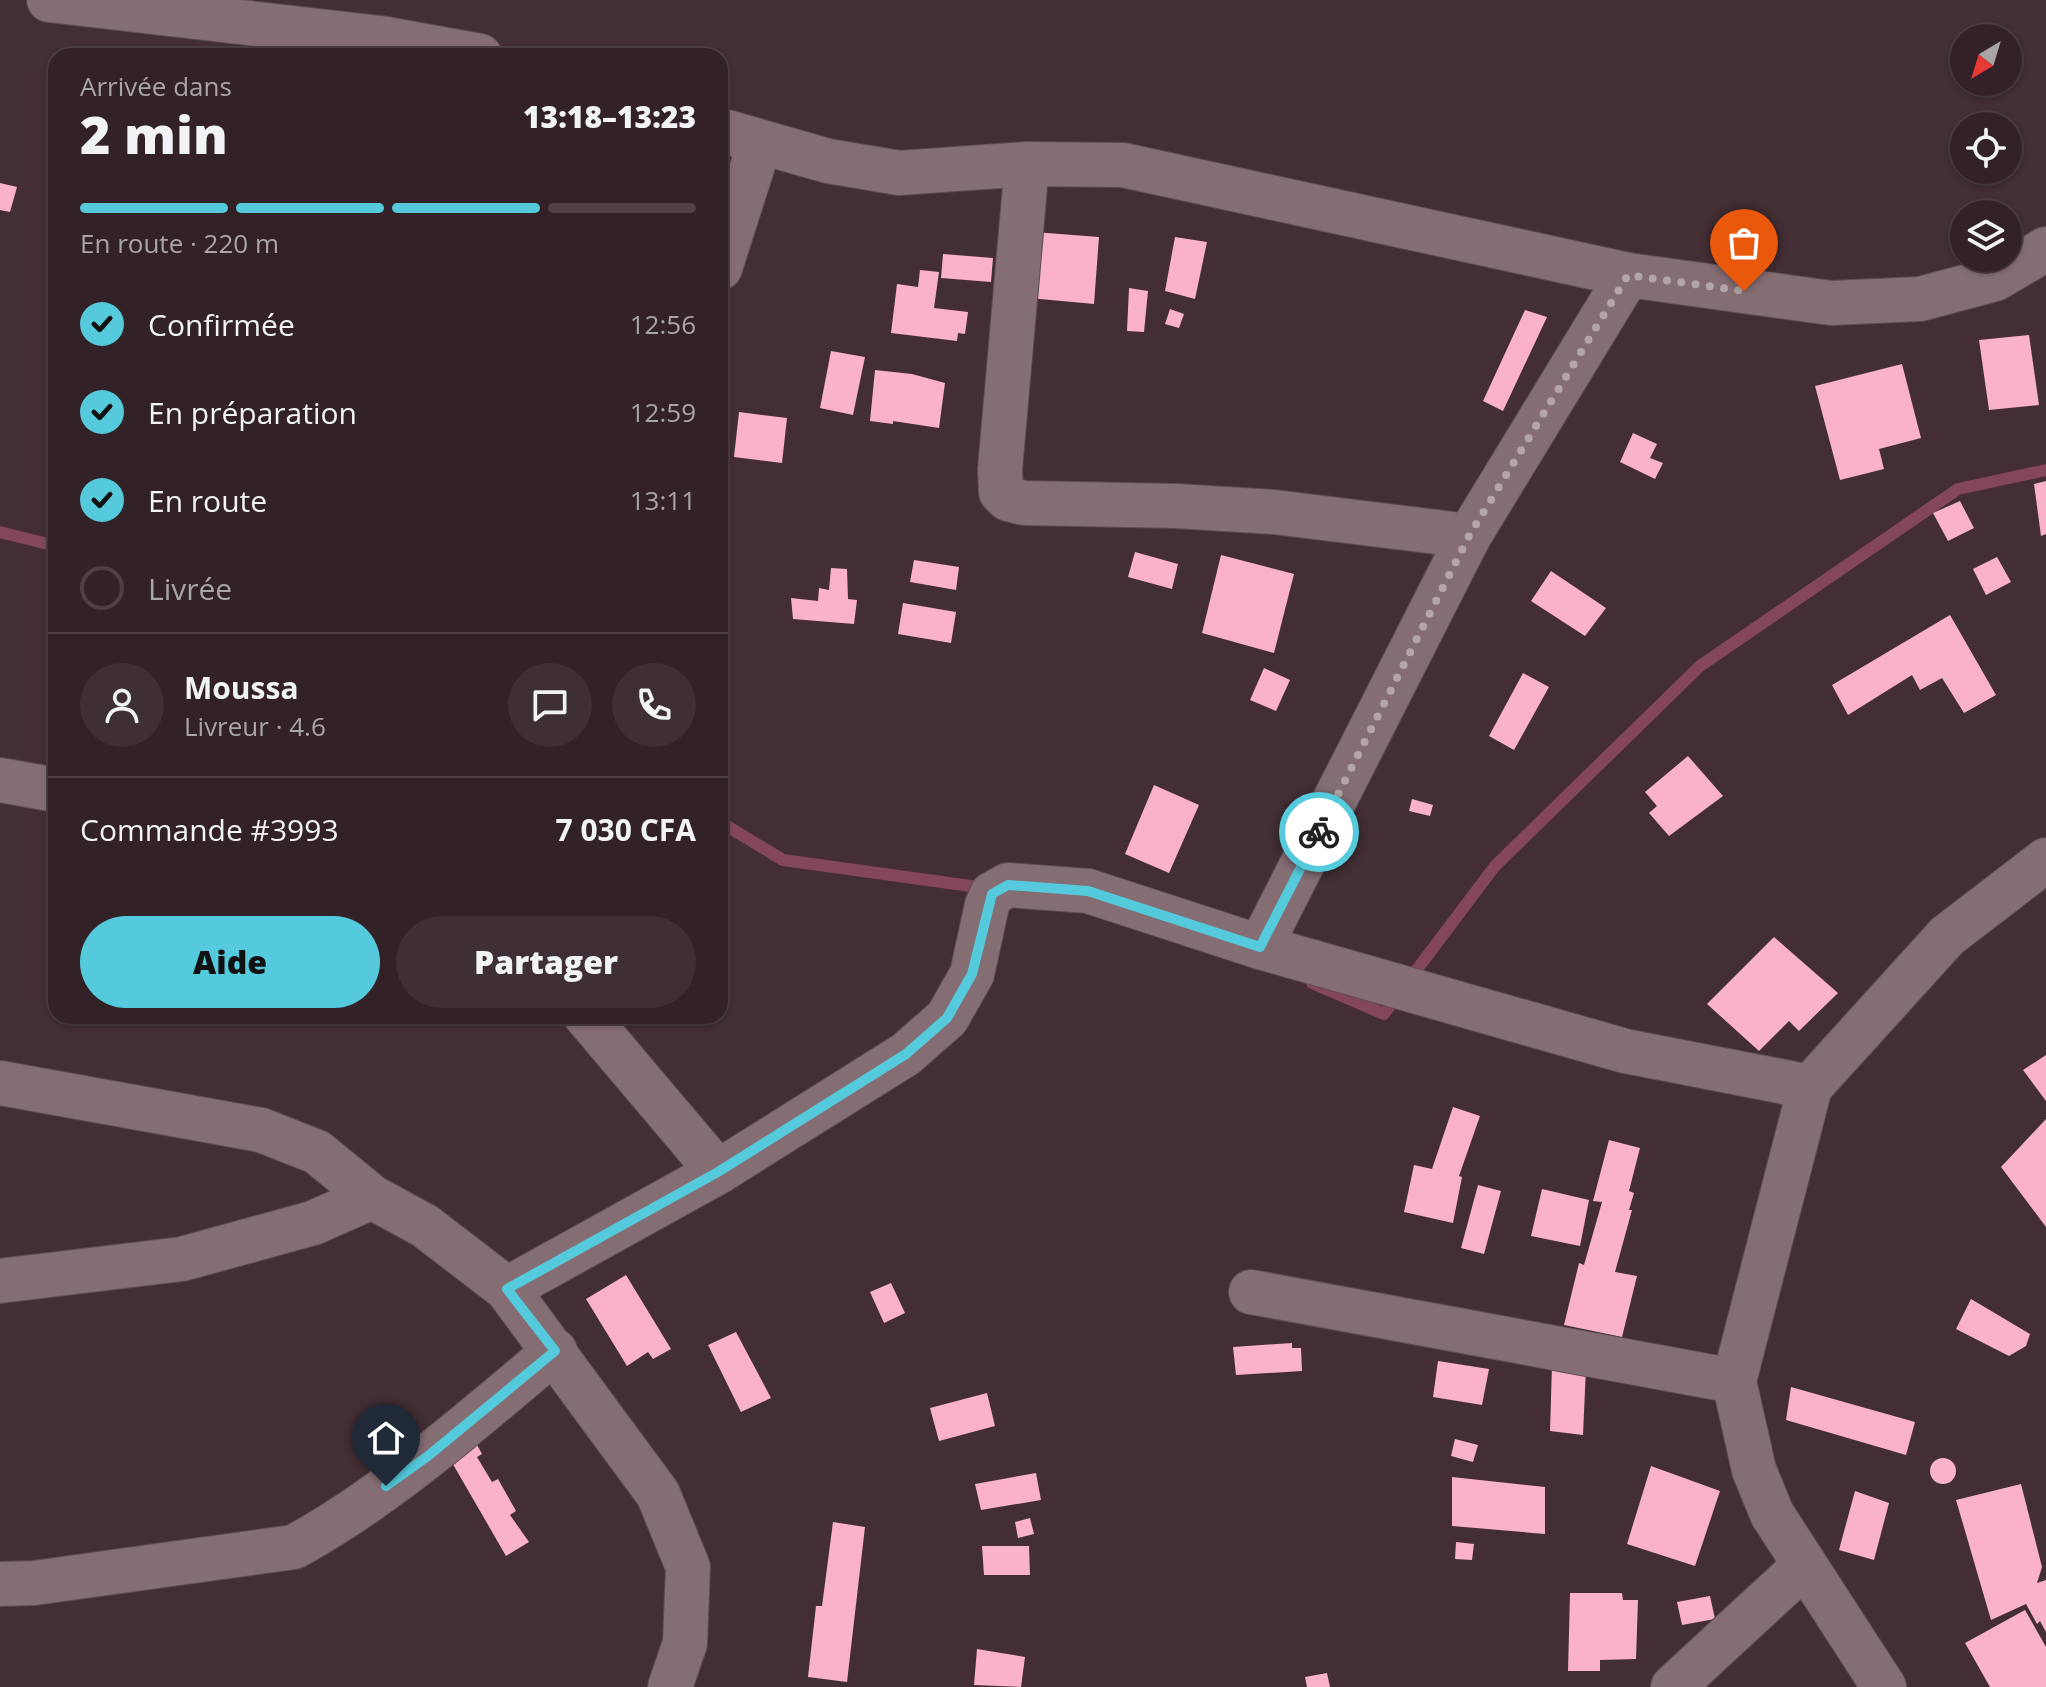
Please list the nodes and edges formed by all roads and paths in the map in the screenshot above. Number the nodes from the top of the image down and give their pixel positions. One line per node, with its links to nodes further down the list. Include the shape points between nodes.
1 (49, 0): 2 (street)
2 (436, 48)
3 (740, 137): 4 (street, via 899,173); 5 (street)
4 (1027, 164): 7 (street, via 1123,165); 8 (street, via 1000,469 1001,492 1008,499 1274,512)
5 (728, 216)
6 (2046, 249): 7 (street, via 1995,279 1920,299 1831,303)
7 (1628, 275): 8 (street)
8 (1469, 536): 12 (street)
9 (0, 780): 10 (street)
10 (48, 789)
11 (2046, 860): 15 (street, via 1947,936)
12 (1260, 947): 15 (street, via 1625,1051); 16 (street, via 1088,891 1008,885 992,894 972,974 947,1018 906,1054)
13 (593, 1024): 16 (street)
14 (0, 1083): 17 (street, via 261,1130 317,1152)
15 (1810, 1087): 22 (street)
16 (718, 1172): 19 (street)
17 (372, 1197): 18 (street, via 313,1223 182,1259); 19 (street, via 425,1226)
18 (0, 1281)
19 (507, 1289): 21 (street)
20 (1251, 1292): 22 (street)
21 (555, 1351): 24 (street, via 428,1456 294,1547); 25 (street, via 658,1494 688,1567 685,1643)
22 (1734, 1381): 23 (street, via 1754,1470 1772,1514)
23 (1804, 1566): 26 (street); 27 (street)
24 (0, 1584)
25 (670, 1687)
26 (1673, 1687)
27 (1884, 1687)

